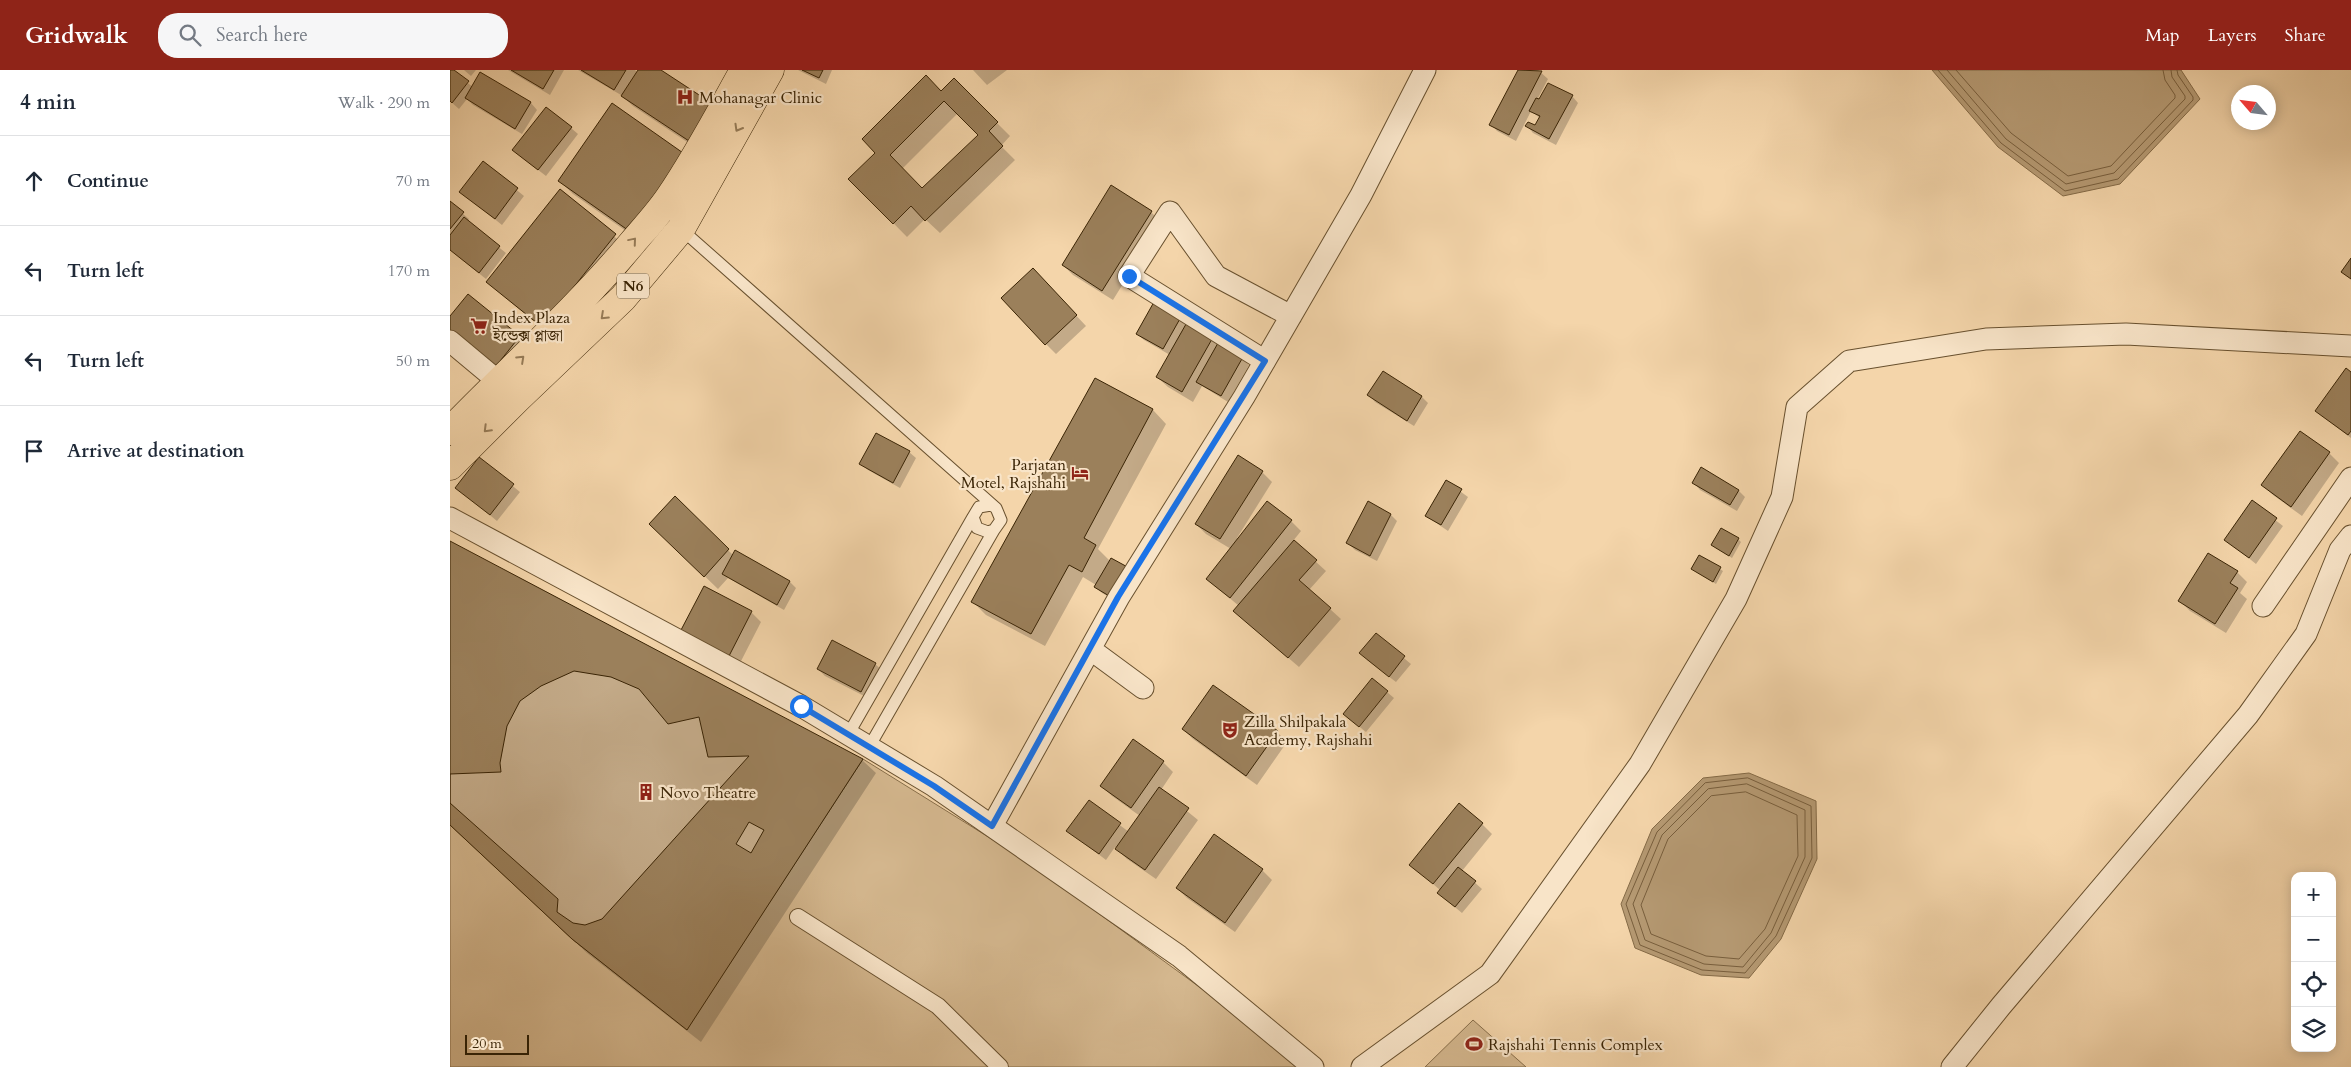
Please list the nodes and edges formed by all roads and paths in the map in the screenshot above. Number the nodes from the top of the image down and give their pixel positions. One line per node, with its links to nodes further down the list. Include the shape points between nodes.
1 (744, 70): 9 (highway, N6, one-way to 1, via 668,199)
2 (770, 70): 4 (highway, N6, one-way to 4)
3 (1425, 70): 5 (street, via 1361,195)
4 (681, 229): 9 (highway, N6, one-way to 9, via 623,298); 13 (lane)
5 (1291, 316): 8 (street); 8 (street, via 1216,276 1170,212 1129,276)
6 (450, 340): 9 (street)
7 (2351, 346): 27 (street, via 2126,334 1986,339 1849,361 1797,407 1782,497 1736,599 1640,764 1490,974)
8 (1265, 361): 19 (street, via 1118,597)
9 (508, 389): 10 (highway, N6); 11 (highway, N6, one-way to 11)
10 (450, 431)
11 (450, 466)
12 (2351, 478): 18 (street)
13 (996, 508): 14 (lane, via 991,505 979,507); 16 (lane, via 1001,520)
14 (973, 517): 16 (lane, via 982,531); 21 (lane)
15 (450, 518): 21 (street)
16 (994, 530): 22 (lane)
17 (2351, 536): 28 (street, via 2340,550 2306,634 2248,715)
18 (2263, 606)
19 (1090, 649): 20 (street); 23 (street)
20 (1143, 688)
21 (849, 733): 22 (street)
22 (869, 747): 23 (street)
23 (992, 826): 26 (street, via 1179,956)
24 (798, 917): 25 (street, via 938,1006)
25 (1000, 1067)
26 (1313, 1067)
27 (1362, 1067)
28 (1952, 1067)

